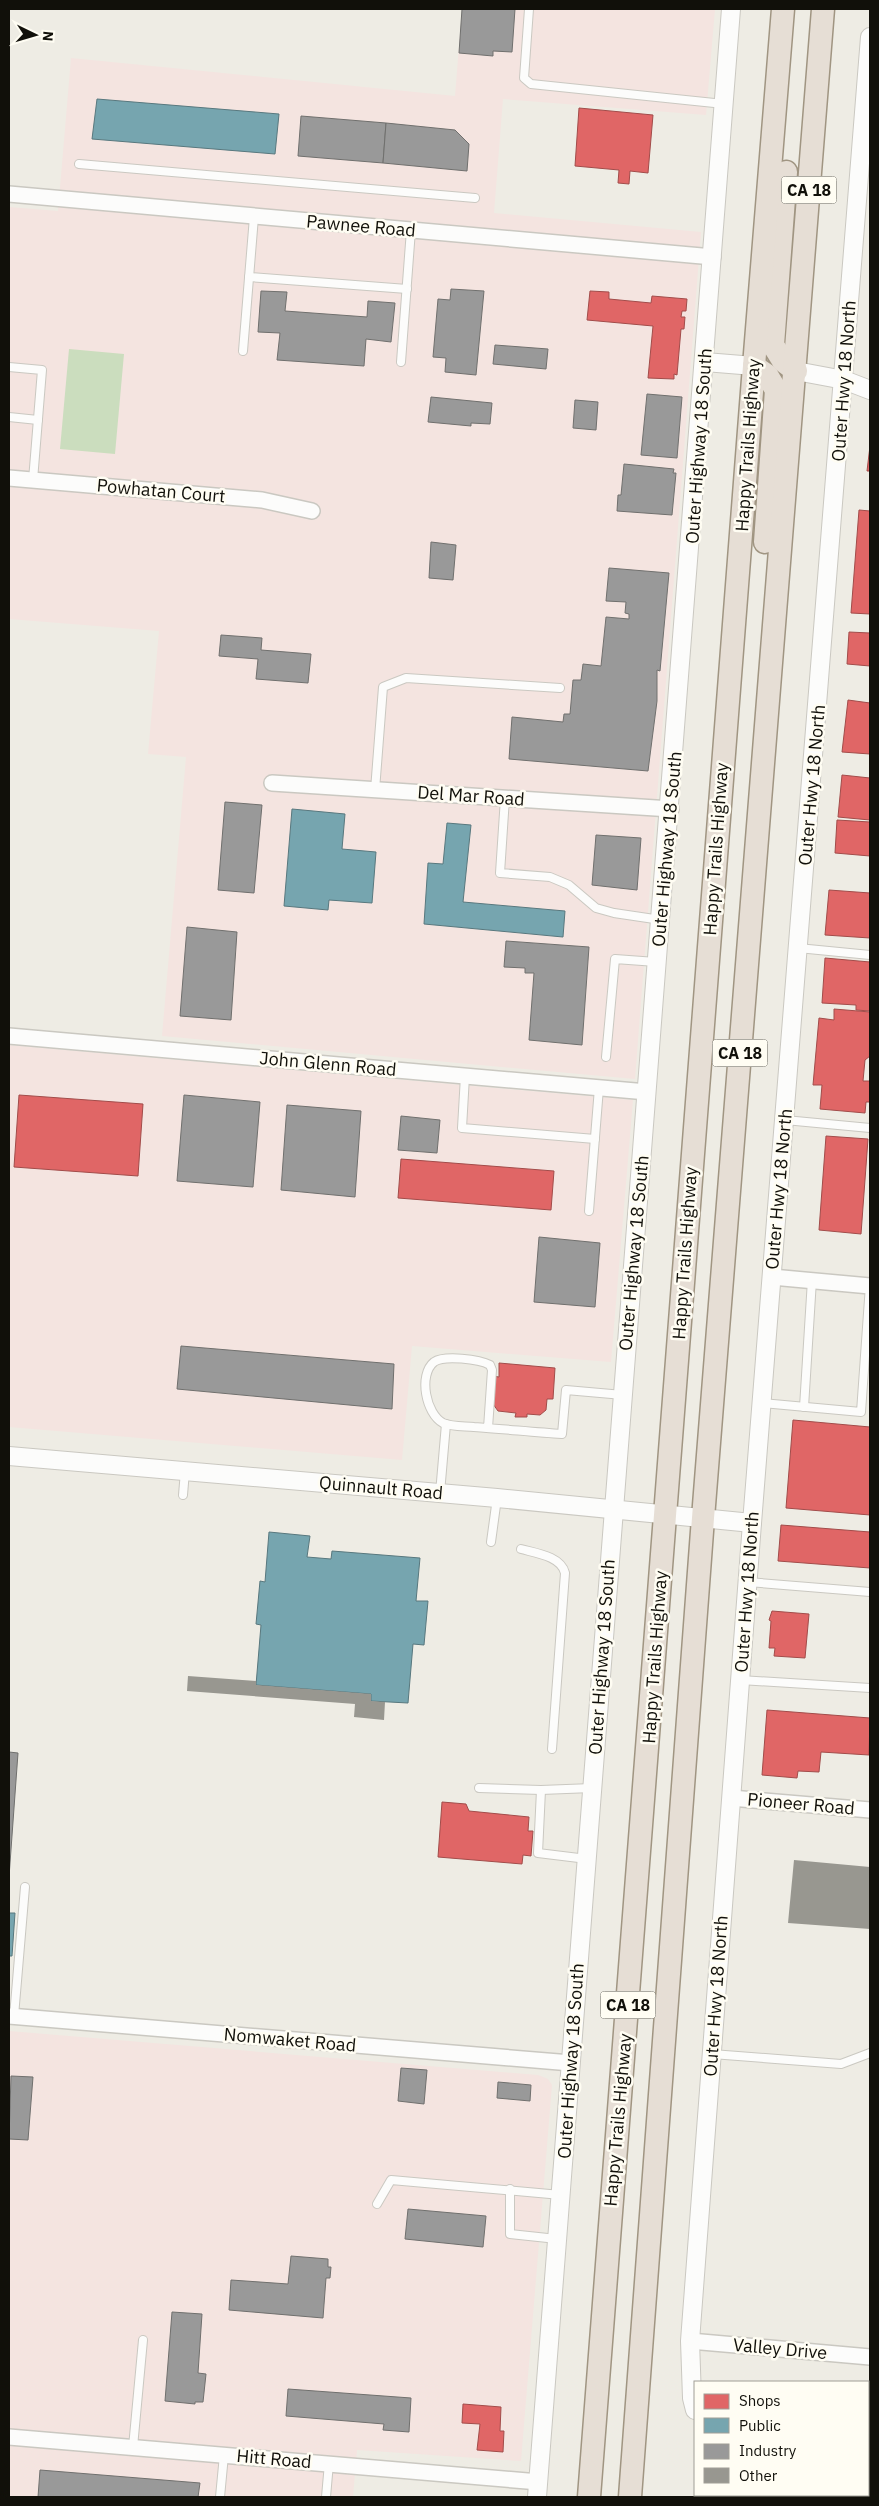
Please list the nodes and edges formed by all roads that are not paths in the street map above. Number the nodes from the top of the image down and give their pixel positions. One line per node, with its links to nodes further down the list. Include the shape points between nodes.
1 (529, 9): 6 (lane, via 524,78 531,84)
2 (732, 9): 6 (street, Outer Highway 18 South)
3 (784, 9): 7 (main road, Happy Trails Highway / CA 18)
4 (823, 9): 21 (main road, CA 18)
5 (870, 36): 22 (street, Outer Hwy 18 North)
6 (724, 104): 13 (street, Outer Highway 18 South)
7 (774, 128): 19 (main road, Happy Trails Highway / CA 18); 21 (main road, via 786,172 774,346 783,361)
8 (79, 164): 10 (lane)
9 (9, 194): 11 (street, Pawnee Road)
10 (475, 198)
11 (254, 217): 12 (street, Pawnee Road); 14 (lane)
12 (411, 230): 13 (street, Pawnee Road); 15 (lane)
13 (712, 257): 18 (street, Outer Highway 18 South)
14 (249, 277): 15 (lane); 16 (lane)
15 (407, 289): 17 (lane)
16 (243, 350)
17 (401, 362)
18 (706, 362): 19 (street); 34 (street, Outer Highway 18 South)
19 (754, 366): 29 (main road, via 766,375 776,390 764,557); 62 (main road, Happy Trails Highway / CA 18)
20 (9, 367): 25 (lane, via 42,370)
21 (796, 371): 22 (street); 29 (main road, CA 18)
22 (844, 380): 23 (street); 36 (street, Outer Hwy 18 North)
23 (870, 390)
24 (9, 417): 25 (lane)
25 (38, 420): 27 (lane)
26 (9, 478): 27 (street, Powhatan Court)
27 (33, 480): 28 (street, Powhatan Court, via 262,500)
28 (312, 512)
29 (776, 588): 63 (main road, CA 18)
30 (560, 688): 32 (lane, via 406,678 383,687)
31 (272, 783): 32 (street, Del Mar Road)
32 (374, 790): 33 (street, Del Mar Road)
33 (505, 798): 34 (street, Del Mar Road); 35 (lane, via 500,873 550,876 569,884 596,908)
34 (671, 809): 35 (street, Outer Highway 18 South)
35 (661, 920): 38 (street, Outer Highway 18 South)
36 (798, 948): 37 (lane); 44 (street, Outer Hwy 18 North)
37 (870, 955)
38 (658, 962): 40 (lane, via 615,959); 43 (street, Outer Highway 18 South)
39 (9, 1036): 41 (street, John Glenn Road)
40 (606, 1057)
41 (466, 1076): 42 (street, John Glenn Road); 46 (lane, via 462,1128)
42 (599, 1088): 43 (street, John Glenn Road); 46 (lane)
43 (647, 1092): 51 (street, Outer Highway 18 South)
44 (784, 1120): 45 (lane); 48 (street, Outer Hwy 18 North)
45 (870, 1128)
46 (595, 1138): 47 (lane)
47 (590, 1211)
48 (772, 1277): 49 (street); 52 (street, Outer Hwy 18 North)
49 (812, 1280): 50 (street); 53 (lane)
50 (870, 1286): 53 (lane, via 861,1412)
51 (623, 1395): 55 (lane, via 566,1390 562,1434); 61 (street, Outer Highway 18 South)
52 (762, 1403): 53 (lane); 64 (street, Outer Hwy 18 North)
53 (804, 1407)
54 (446, 1424): 55 (lane); 55 (lane, via 434,1416 426,1395 429,1368 435,1361 452,1358 484,1361 492,1370); 58 (lane)
55 (488, 1428)
56 (9, 1456): 57 (street, Quinnault Road)
57 (185, 1471): 58 (street, Quinnault Road); 59 (lane)
58 (440, 1493): 60 (street, Quinnault Road)
59 (183, 1495)
60 (497, 1498): 61 (street, Quinnault Road); 65 (lane)
61 (614, 1509): 62 (street, Quinnault Road); 73 (street, Outer Highway 18 South)
62 (666, 1513): 63 (street, Quinnault Road); 98 (main road, Happy Trails Highway / CA 18)
63 (703, 1518): 64 (street, Quinnault Road); 99 (main road, CA 18)
64 (752, 1523): 67 (street, Outer Hwy 18 North)
65 (491, 1542)
66 (521, 1549): 71 (lane, via 557,1561 565,1573)
67 (748, 1582): 68 (lane); 69 (street, Outer Hwy 18 North)
68 (870, 1592)
69 (740, 1680): 70 (lane); 75 (street, Outer Hwy 18 North)
70 (870, 1688)
71 (552, 1748)
72 (479, 1788): 74 (lane)
73 (592, 1788): 74 (lane); 77 (street, Outer Highway 18 South)
74 (541, 1790): 77 (lane, via 538,1853)
75 (731, 1798): 76 (street, Pioneer Road); 81 (street, Outer Hwy 18 North)
76 (870, 1810)
77 (587, 1859): 82 (street, Outer Highway 18 South)
78 (25, 1887): 79 (lane)
79 (11, 2016): 82 (street, Nomwaket Road)
80 (870, 2053): 81 (lane, via 842,2064)
81 (712, 2054): 88 (street, Outer Hwy 18 North)
82 (571, 2063): 84 (street, Outer Highway 18 South)
83 (510, 2189): 84 (lane); 85 (lane, via 392,2180); 86 (lane, via 510,2234)
84 (561, 2195): 86 (street, Outer Highway 18 South)
85 (377, 2204)
86 (557, 2239): 95 (street, Outer Highway 18 South)
87 (143, 2340): 92 (lane)
88 (690, 2341): 89 (street, Valley Drive); 90 (street, Outer Hwy 18 North)
89 (870, 2357)
90 (694, 2406)
91 (9, 2437): 92 (street, Hitt Road)
92 (133, 2447): 93 (street, Hitt Road)
93 (224, 2455): 94 (street, Hitt Road); 96 (lane)
94 (329, 2464): 95 (street, Hitt Road); 97 (lane)
95 (538, 2490)
96 (220, 2497)
97 (326, 2497)
98 (589, 2497)
99 (630, 2497)

